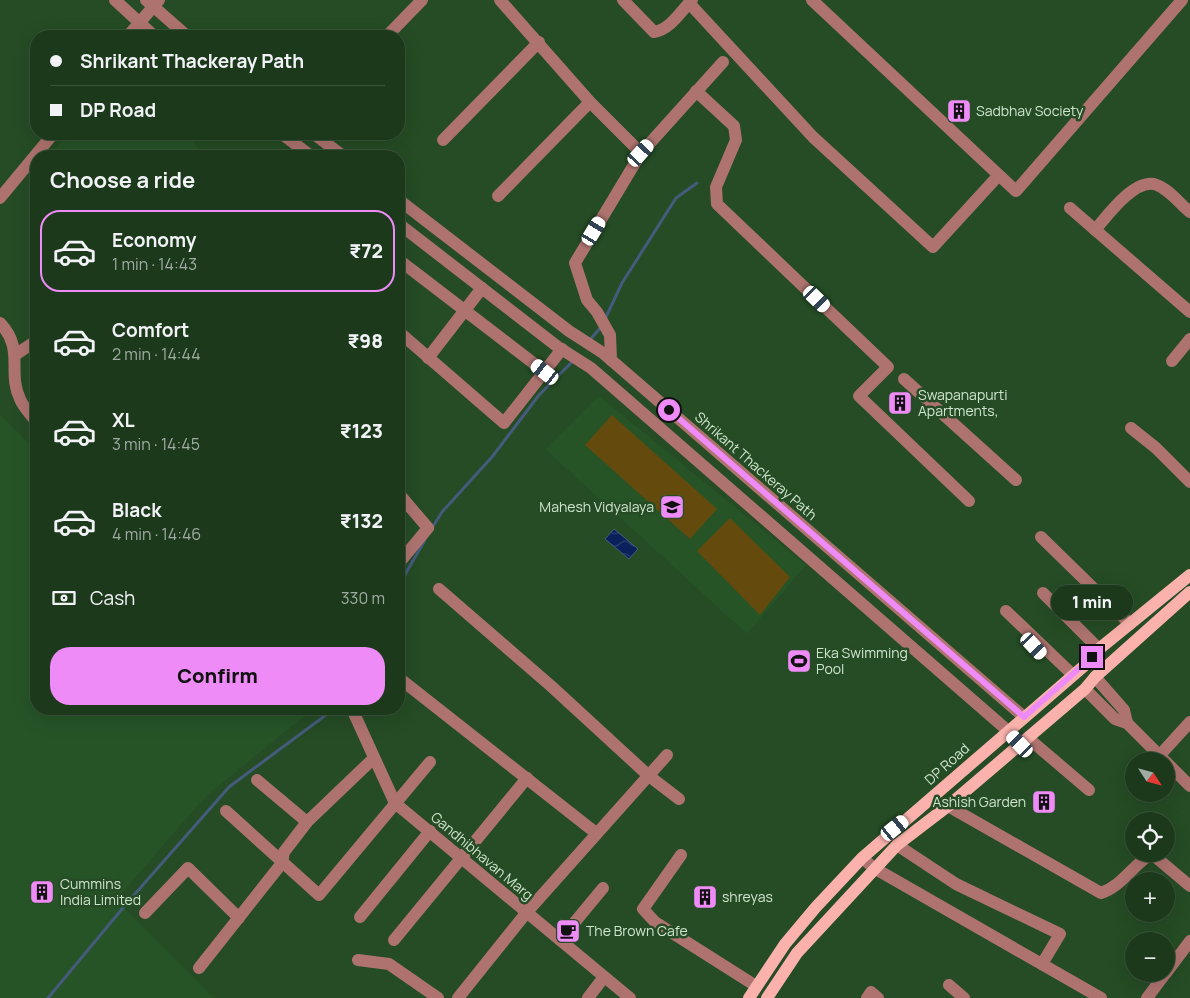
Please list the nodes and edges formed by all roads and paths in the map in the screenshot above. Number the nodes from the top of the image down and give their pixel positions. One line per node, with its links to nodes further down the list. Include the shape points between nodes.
1 (115, 0): 9 (street)
2 (422, 0): 13 (street)
3 (500, 0): 14 (street)
4 (623, 0): 8 (street, via 654,32 661,31)
5 (812, 0): 27 (street)
6 (1182, 0): 27 (street, via 1016,191)
7 (152, 2): 9 (street); 12 (street)
8 (690, 2): 27 (street, via 813,137 933,247)
9 (138, 23): 10 (street); 11 (street)
10 (133, 30)
11 (147, 30)
12 (181, 30)
13 (393, 30)
14 (539, 42): 17 (street); 21 (street)
15 (723, 62): 16 (street)
16 (696, 91): 25 (street); 55 (street, via 734,126 736,140 716,187 717,204 888,367 859,396)
17 (590, 102): 25 (street); 28 (street)
18 (48, 140): 22 (street)
19 (290, 140): 23 (street)
20 (322, 140): 24 (street)
21 (442, 140)
22 (40, 150)
23 (303, 150)
24 (335, 150)
25 (641, 153): 45 (street, via 575,263 587,300 598,312 610,335)
26 (30, 162): 29 (street)
27 (998, 176)
28 (498, 196)
29 (0, 198)
30 (405, 205): 45 (street, Shrikant Thackeray Path)
31 (1070, 208): 34 (street)
32 (1190, 212): 34 (street, via 1165,190 1154,184 1141,184 1122,199)
33 (405, 229): 36 (street)
34 (1095, 230): 38 (street)
35 (405, 264): 37 (street)
36 (482, 288): 37 (street); 43 (street)
37 (465, 309): 46 (street); 48 (street)
38 (1190, 312)
39 (0, 322): 44 (street, via 10,333)
40 (405, 337): 46 (street)
41 (1190, 339): 47 (street)
42 (30, 345): 44 (street)
43 (566, 352): 48 (street); 75 (street, via 591,368)
44 (15, 355): 50 (street, via 20,399)
45 (607, 356): 72 (street, Shrikant Thackeray Path)
46 (428, 358): 48 (street, via 504,422)
47 (1172, 361)
48 (545, 372)
49 (904, 379): 52 (street)
50 (30, 413)
51 (1131, 428): 53 (street)
52 (1016, 480)
53 (1190, 482)
54 (405, 501): 57 (street, via 428,528)
55 (969, 501)
56 (1041, 537): 63 (street)
57 (405, 556)
58 (1190, 575): 63 (main road, DP Road)
59 (440, 589): 83 (street)
60 (1190, 592): 67 (main road)
61 (1043, 593): 65 (street)
62 (1006, 611): 68 (street)
63 (1130, 624): 65 (main road, DP Road)
64 (1024, 634): 68 (street)
65 (1099, 649): 66 (main road, DP Road)
66 (1084, 666): 67 (main road); 68 (main road, DP Road)
67 (1095, 677): 70 (main road); 74 (street, via 1124,710)
68 (1070, 678): 70 (main road); 72 (main road, DP Road)
69 (405, 683): 84 (street)
70 (1086, 689): 74 (street, via 1115,719); 76 (main road)
71 (355, 715): 80 (street, Gandhibhavan Marg)
72 (1024, 717): 75 (main road, DP Road); 76 (main road, Shrikant Thackeray Path)
73 (1190, 722): 78 (street)
74 (1127, 723): 77 (street)
75 (1007, 730): 76 (main road); 98 (main road, DP Road)
76 (1029, 737): 87 (street); 90 (main road)
77 (1157, 752)
78 (1163, 752)
79 (667, 755): 83 (street)
80 (374, 758): 89 (street, Gandhibhavan Marg); 92 (street)
81 (430, 762): 89 (street)
82 (1175, 770): 86 (street)
83 (650, 776): 88 (street); 94 (street)
84 (527, 778): 94 (street); 97 (street)
85 (257, 780): 92 (street)
86 (1190, 786)
87 (1089, 790)
88 (679, 799)
89 (395, 803): 93 (street, Gandhibhavan Marg); 101 (street, via 319,895)
90 (948, 806): 95 (main road); 99 (street, via 1101,894 1114,889)
91 (226, 811): 101 (street)
92 (307, 822): 101 (street, via 284,852)
93 (430, 831): 97 (street, Gandhibhavan Marg); 107 (street)
94 (596, 833): 105 (street)
95 (897, 845): 102 (main road); 114 (street, via 956,884 1060,934)
96 (681, 855): 119 (street, via 643,909 655,922)
97 (461, 858): 105 (street, Gandhibhavan Marg); 109 (street)
98 (862, 858): 102 (street); 119 (main road, DP Road, via 790,938)
99 (1138, 862)
100 (1161, 862): 103 (street)
101 (282, 863): 108 (street)
102 (874, 868): 114 (street); 125 (main road, via 797,953)
103 (1190, 886)
104 (603, 888): 110 (street)
105 (527, 912): 110 (street, Gandhibhavan Marg); 121 (street)
106 (145, 913): 108 (street, via 188,868)
107 (360, 917)
108 (239, 918): 115 (street)
109 (394, 940)
110 (560, 940): 116 (street, Gandhibhavan Marg)
111 (1190, 941): 113 (street)
112 (358, 960): 120 (street, via 389,964)
113 (1175, 961)
114 (1042, 964): 129 (street)
115 (200, 968)
116 (604, 977): 122 (street); 123 (street, Gandhibhavan Marg)
117 (1159, 982): 130 (street)
118 (949, 984): 128 (street)
119 (756, 986): 124 (main road, DP Road)
120 (438, 998)
121 (458, 998)
122 (588, 998)
123 (630, 998)
124 (749, 998)
125 (767, 998)
126 (867, 998): 127 (street, via 871,992)
127 (878, 998)
128 (964, 998)
129 (1100, 998)
130 (1147, 998)

